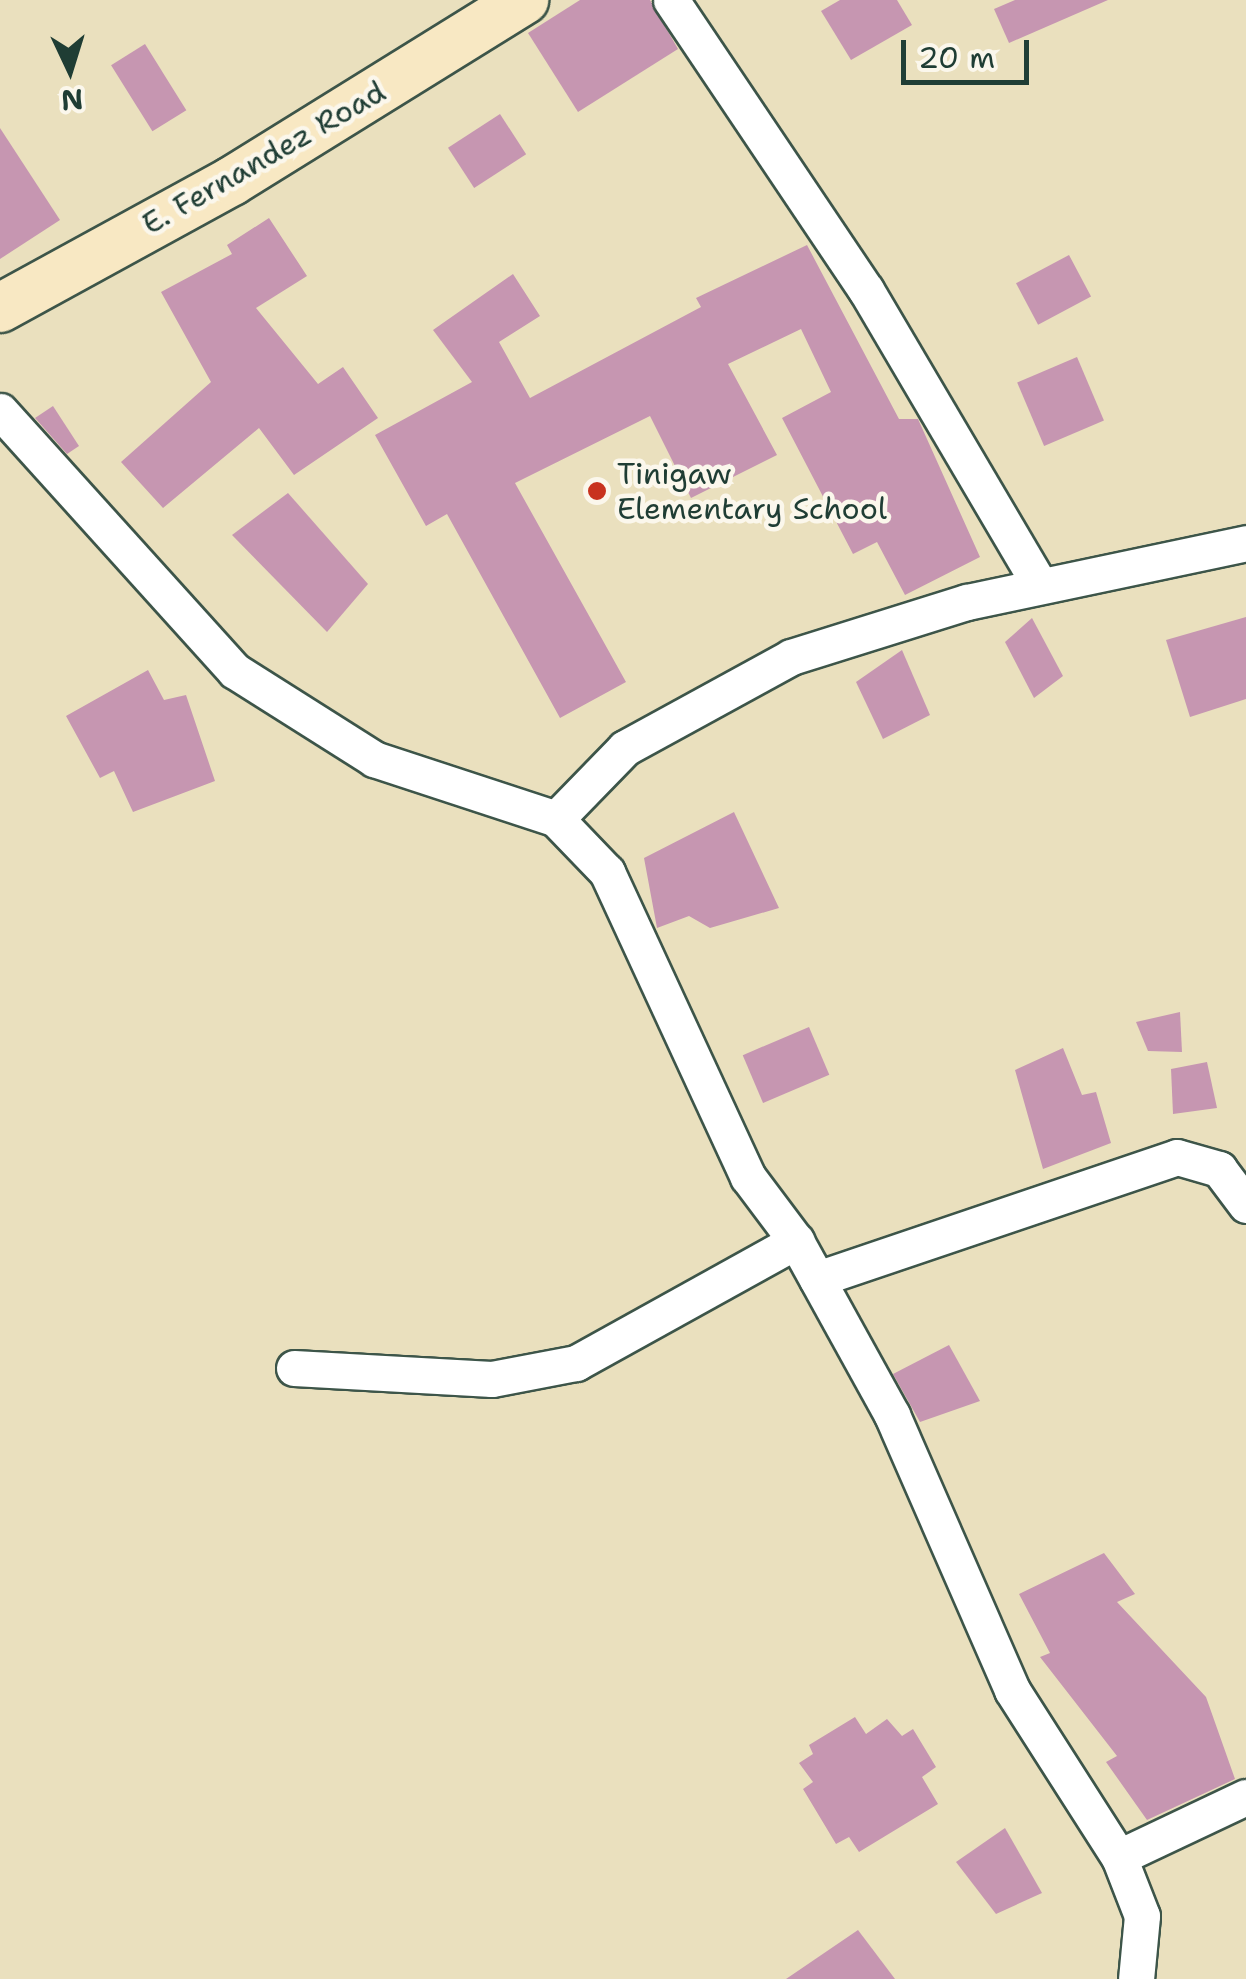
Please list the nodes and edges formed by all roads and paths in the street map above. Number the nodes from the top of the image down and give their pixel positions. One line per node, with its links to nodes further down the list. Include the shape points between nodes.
1 (524, 0): 3 (street, E. Fernandez Road, via 232,181)
2 (671, 0): 6 (street, via 866,290)
3 (0, 308)
4 (0, 411): 7 (street, via 235,671 374,758)
5 (1246, 543): 6 (street)
6 (1040, 585): 7 (street, via 791,656 625,748)
7 (556, 819): 9 (street, via 607,872 748,1177)
8 (1246, 1205): 10 (street, via 1218,1169 1176,1156)
9 (796, 1240): 10 (street); 11 (street, via 576,1363 492,1380)
10 (817, 1279): 13 (street, via 892,1415 1012,1690)
11 (294, 1368)
12 (1246, 1797): 13 (street)
13 (1119, 1857): 14 (street, via 1142,1916)
14 (1136, 1979)

